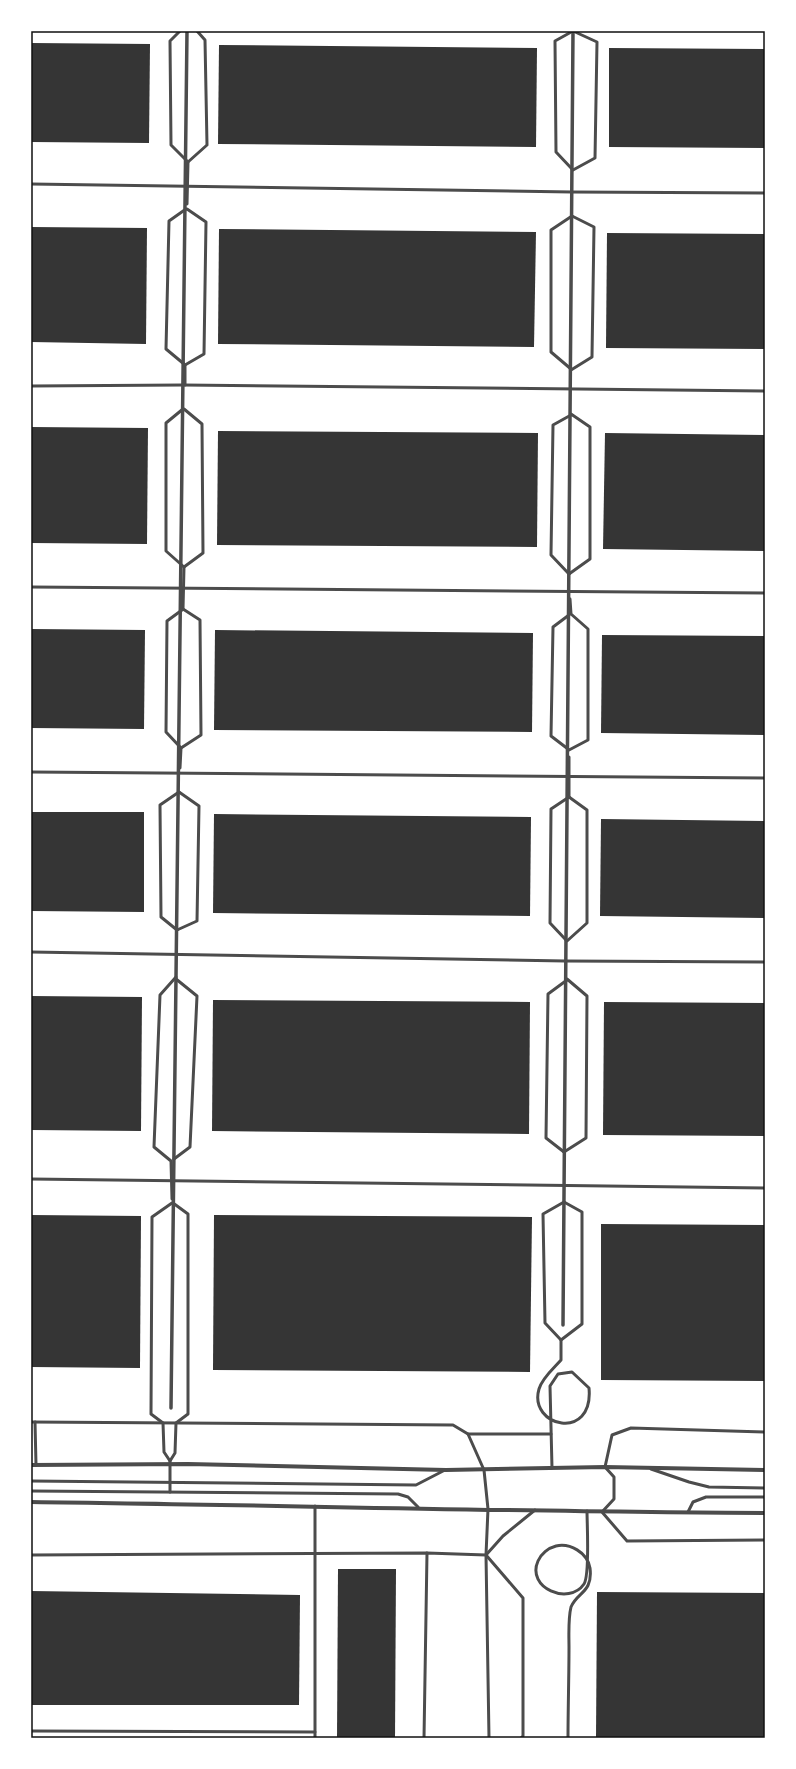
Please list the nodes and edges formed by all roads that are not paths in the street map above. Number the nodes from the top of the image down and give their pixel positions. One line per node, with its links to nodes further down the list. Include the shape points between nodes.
1 (180, 31): 5 (lane, via 170,41 171,145)
2 (186, 31): 8 (street)
3 (197, 31): 5 (lane, via 206,40 207,145)
4 (573, 31): 6 (lane, via 555,41 556,152); 6 (lane, via 597,42 595,158); 9 (street)
5 (188, 162): 11 (lane)
6 (573, 170): 12 (lane)
7 (31, 184): 8 (lane)
8 (185, 186): 9 (lane); 15 (street)
9 (572, 192): 10 (lane); 17 (street)
10 (765, 193)
11 (186, 209): 13 (lane, via 169,221 166,349); 13 (lane, via 206,222 204,354)
12 (572, 216): 14 (lane, via 551,230 552,352); 14 (lane, via 594,227 594,235 592,357)
13 (185, 365): 19 (lane)
14 (572, 370): 20 (lane)
15 (183, 385): 16 (lane); 17 (lane); 24 (street)
16 (31, 386)
17 (570, 389): 18 (lane); 25 (street)
18 (765, 391)
19 (184, 409): 21 (lane, via 166,423 166,551); 21 (lane, via 202,424 203,553)
20 (571, 414): 22 (lane, via 553,425 551,555); 22 (lane, via 590,427 590,559)
21 (184, 567): 27 (lane)
22 (569, 574): 28 (lane)
23 (31, 587): 24 (lane)
24 (180, 587): 25 (lane); 32 (street)
25 (568, 591): 26 (lane); 33 (street)
26 (765, 593)
27 (183, 609): 29 (lane, via 167,621 166,732); 29 (lane, via 200,620 200,735)
28 (571, 614): 30 (lane, via 553,627 551,736); 30 (lane, via 588,629 588,740)
29 (181, 748): 35 (lane)
30 (569, 750): 36 (lane)
31 (31, 772): 32 (lane)
32 (178, 772): 33 (lane); 40 (street)
33 (566, 775): 34 (lane); 41 (street)
34 (765, 778)
35 (179, 792): 37 (lane, via 160,805 161,917); 37 (lane, via 199,806 197,921)
36 (569, 797): 38 (lane, via 551,810 550,923); 38 (lane, via 587,810 587,923)
37 (177, 930): 43 (lane)
38 (567, 941): 44 (lane)
39 (31, 952): 40 (lane)
40 (176, 955): 41 (lane); 48 (street)
41 (565, 961): 42 (lane); 49 (street)
42 (765, 962)
43 (176, 978): 46 (lane, via 160,995 154,1147); 46 (lane, via 197,996 190,1147)
44 (567, 980): 45 (lane, via 548,994 546,1138); 45 (lane, via 587,996 586,1138)
45 (564, 1152): 51 (lane)
46 (171, 1161): 52 (lane)
47 (31, 1179): 48 (lane)
48 (174, 1182): 49 (lane); 55 (street)
49 (564, 1186): 50 (lane); 53 (street)
50 (765, 1188)
51 (564, 1202): 54 (lane, via 544,1214 545,1323); 54 (lane, via 582,1212 582,1324)
52 (172, 1203): 61 (lane, via 188,1214 188,1414 176,1423 175,1453); 61 (lane, via 152,1218 151,1414 164,1423 164,1452)
53 (562, 1324)
54 (562, 1340): 60 (lane, via 561,1360 539,1388 537,1400 542,1411 547,1417 557,1423 567,1424 577,1421 586,1411 590,1400 589,1388 572,1372 558,1374 550,1386)
55 (171, 1408)
56 (31, 1422): 57 (lane)
57 (35, 1422): 59 (lane, via 453,1425); 63 (lane)
58 (765, 1432): 64 (lane, via 631,1428 612,1435)
59 (468, 1434): 60 (lane); 68 (lane)
60 (552, 1434): 65 (lane)
61 (170, 1461): 71 (lane)
62 (31, 1465): 63 (street)
63 (36, 1465): 67 (street, via 180,1464)
64 (605, 1467): 65 (street); 66 (street); 82 (lane, via 614,1477 614,1499)
65 (552, 1468): 68 (street)
66 (648, 1468): 69 (street); 72 (lane, via 709,1487)
67 (446, 1470): 68 (street); 71 (lane, via 416,1485)
68 (484, 1470): 79 (lane)
69 (765, 1470)
70 (31, 1481): 71 (lane)
71 (171, 1482): 74 (lane)
72 (765, 1488)
73 (31, 1491): 74 (lane)
74 (170, 1492): 78 (lane, via 398,1494 408,1497)
75 (765, 1497): 83 (lane, via 706,1497 693,1502)
76 (31, 1502): 77 (street)
77 (315, 1506): 78 (street); 86 (lane)
78 (418, 1508): 79 (street)
79 (488, 1509): 80 (street); 89 (lane)
80 (535, 1510): 81 (street); 89 (lane, via 503,1536)
81 (588, 1511): 82 (street); 96 (lane, via 587,1572 584,1584 575,1592 558,1593 545,1589 536,1570 542,1554 553,1546 565,1545 575,1548 584,1556 590,1566 588,1584 571,1608)
82 (602, 1512): 83 (street); 85 (lane, via 626,1541)
83 (688, 1512): 84 (street)
84 (765, 1512)
85 (765, 1540)
86 (316, 1554): 87 (lane); 88 (lane); 91 (lane)
87 (427, 1554): 89 (lane); 93 (lane)
88 (31, 1555)
89 (486, 1555): 94 (lane); 95 (lane, via 523,1598)
90 (31, 1731): 91 (lane)
91 (315, 1732): 92 (lane)
92 (315, 1738)
93 (424, 1738)
94 (489, 1738)
95 (521, 1738)
96 (568, 1738)

